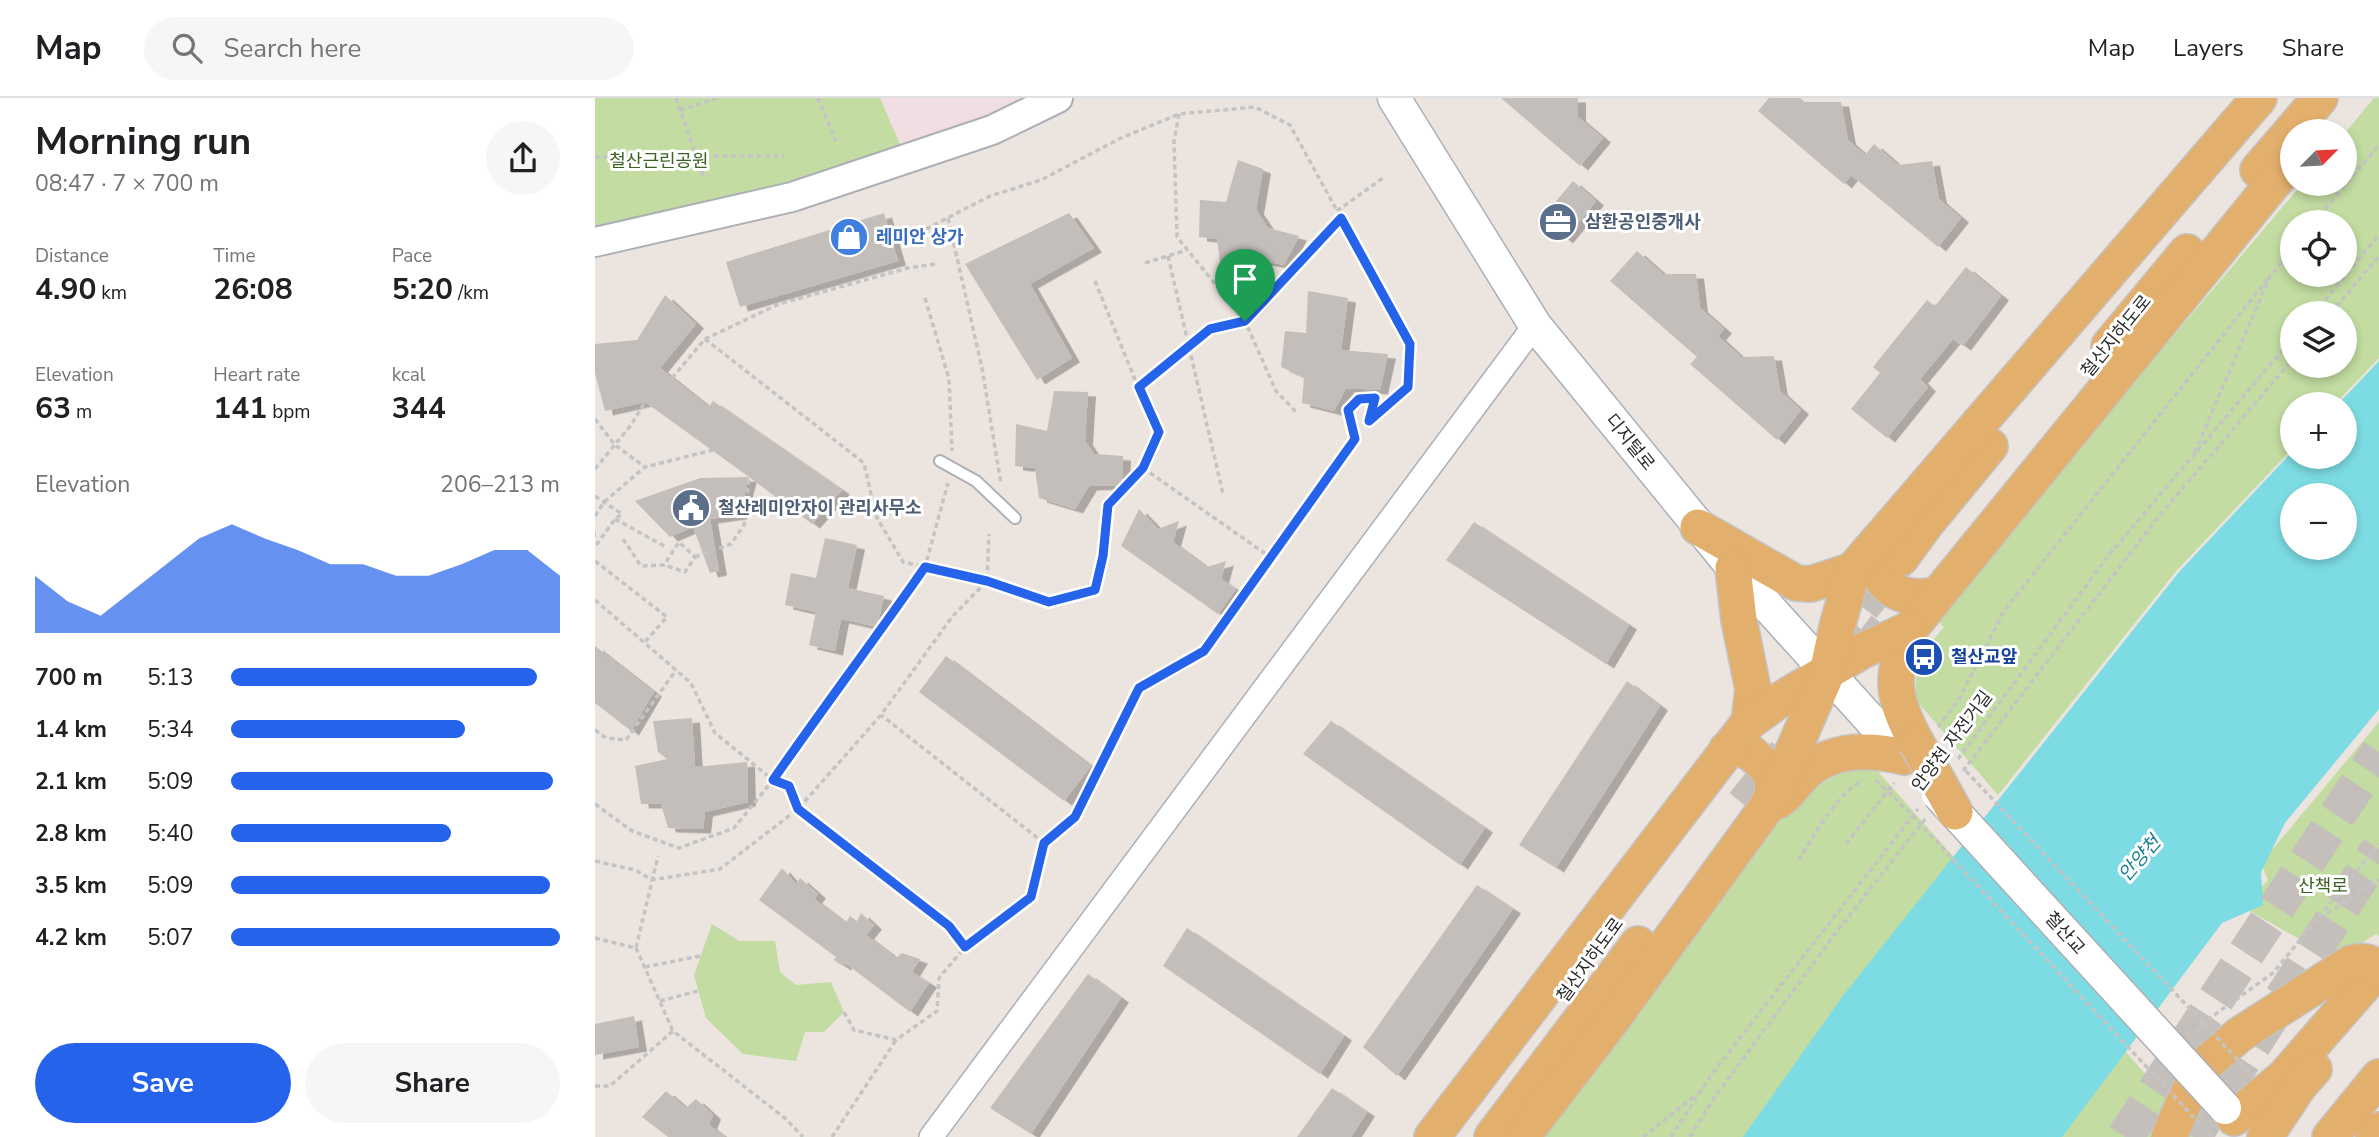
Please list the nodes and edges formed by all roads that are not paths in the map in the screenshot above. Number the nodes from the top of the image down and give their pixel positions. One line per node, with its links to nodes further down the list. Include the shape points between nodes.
1 (1058, 98): 6 (street, via 992,130 792,197)
2 (1394, 98): 7 (main road, 디지털로)
3 (2259, 98): 12 (main road)
4 (2307, 107): 12 (main road, 철산지하도로, via 1925,525)
5 (2280, 172): 12 (main road)
6 (595, 242)
7 (1535, 325): 10 (main road, 디지털로); 25 (street)
8 (940, 461): 9 (lane, via 976,481)
9 (1016, 518)
10 (1698, 527): 11 (main road, 디지털로); 12 (main road, via 1795,583)
11 (1733, 568): 14 (main road, 디지털로); 15 (main road, via 1753,688)
12 (1897, 570): 13 (main road); 14 (main road, via 1837,627)
13 (1910, 629): 14 (main road, via 1861,651); 17 (main road, via 1895,687)
14 (1827, 673): 15 (main road); 17 (main road, 디지털로); 18 (main road)
15 (1749, 722): 16 (main road)
16 (1727, 749): 18 (main road, via 1739,747 1752,754 1772,777); 26 (main road)
17 (1912, 753): 18 (main road, via 1841,754 1806,772 1784,797); 19 (main road, bridge)
18 (1750, 797): 27 (main road, 철산지하도로); 28 (main road, 철산지하도로); 29 (main road, via 1609,1024)
19 (1943, 811): 23 (main road, 철산교, bridge)
20 (2379, 968): 23 (main road); 30 (main road, via 2362,960 2351,963 2239,1034 2208,1062)
21 (2379, 994): 23 (main road, via 2299,1086)
22 (2379, 1077): 31 (main road)
23 (2240, 1129)
24 (2379, 1130): 32 (main road)
25 (930, 1137)
26 (1432, 1137)
27 (1461, 1137)
28 (1492, 1137)
29 (1522, 1137)
30 (2169, 1137)
31 (2330, 1137)
32 (2374, 1137)

